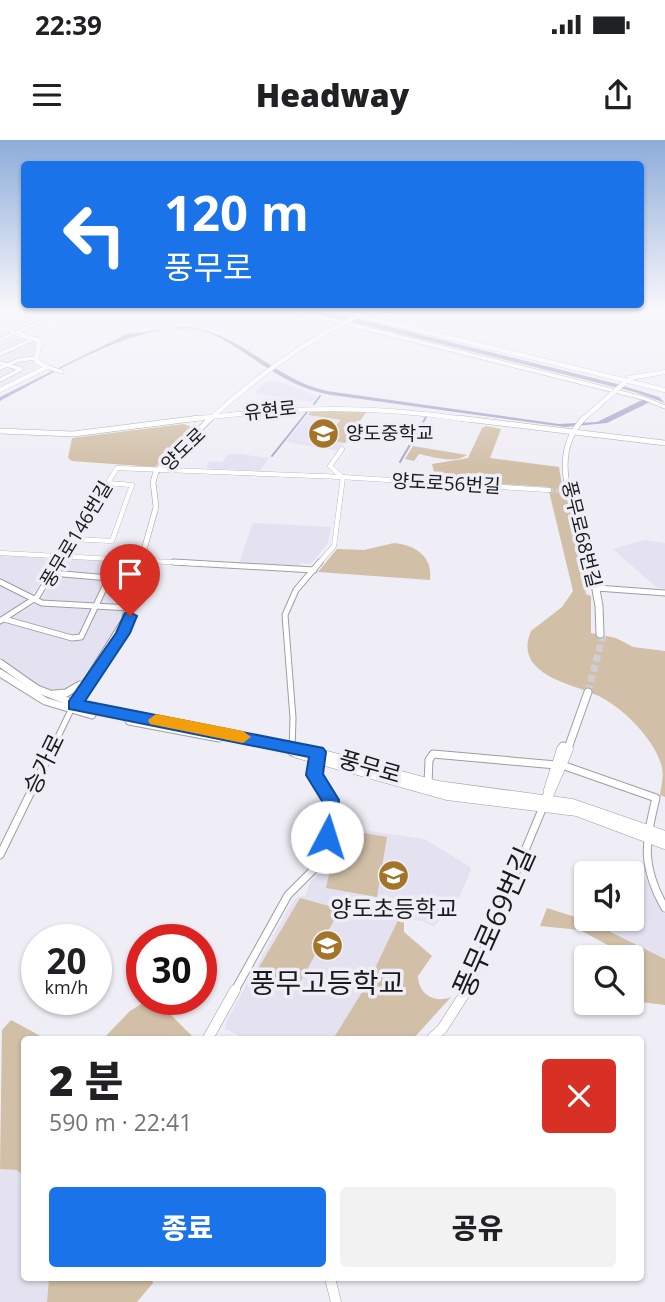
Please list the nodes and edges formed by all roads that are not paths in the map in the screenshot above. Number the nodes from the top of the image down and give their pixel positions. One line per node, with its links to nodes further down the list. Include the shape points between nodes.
1 (22, 361): 7 (street)
2 (36, 361): 8 (street)
3 (282, 361): 19 (street, 양도로)
4 (496, 361): 18 (street)
5 (550, 361): 11 (street)
6 (0, 365): 7 (street)
7 (7, 365): 13 (street, via 21,370)
8 (48, 368): 9 (street); 16 (street)
9 (62, 372)
10 (665, 372): 12 (street)
11 (613, 376): 12 (street); 14 (street)
12 (637, 376): 14 (street); 15 (street)
13 (0, 380)
14 (625, 383): 15 (street); 22 (street, bridge)
15 (643, 384): 17 (street)
16 (0, 390)
17 (665, 390)
18 (665, 407)
19 (214, 418): 20 (street, 유현로); 21 (street, 유현로, via 73,434); 22 (street, 유현로, via 304,409 372,409); 23 (street, 양도로); 26 (street, 양도로)
20 (181, 423): 21 (street, 유현로, via 59,437); 23 (street, via 197,425)
21 (0, 433)
22 (571, 433): 24 (street, 유현로); 31 (street, 풍무로68번길, via 564,453); 42 (street, 풍무로68번길, via 570,480)
23 (195, 435): 26 (street, 양도로)
24 (665, 444)
25 (342, 449): 27 (street, via 330,466)
26 (160, 470): 27 (street, 양도로56번길); 28 (street, 풍무로146번길, via 118,468); 37 (street, 양도로, via 153,482 156,507)
27 (342, 477): 29 (street, 양도로56번길); 38 (street, via 334,546)
28 (107, 483): 32 (street, 풍무로146번길); 33 (street, via 132,485)
29 (549, 490)
30 (560, 491): 31 (street)
31 (570, 492): 42 (street, 풍무로68번길)
32 (72, 539): 33 (street); 36 (street, 풍무로146번길)
33 (112, 541): 34 (street)
34 (122, 542)
35 (0, 553): 36 (street)
36 (63, 556): 37 (street); 39 (street, 풍무로146번길)
37 (143, 559): 38 (street); 47 (street, 양도로); 55 (street, 양도로, via 126,628)
38 (314, 570): 56 (street, via 291,598 284,620)
39 (52, 573): 45 (street, 풍무로146번길); 46 (street, via 108,577)
40 (0, 582): 41 (street)
41 (10, 588): 44 (street); 45 (street)
42 (598, 588): 43 (street); 49 (street, 풍무로68번길)
43 (665, 593)
44 (0, 594)
45 (34, 601): 46 (street); 48 (street, 풍무로146번길)
46 (97, 606): 47 (street); 48 (street, via 85,632 77,638)
47 (130, 608): 52 (street, 양도로, via 120,633)
48 (2, 620)
49 (601, 634)
50 (0, 663): 54 (street, 풍무로)
51 (0, 673): 55 (street, 풍무로, via 34,696)
52 (86, 681): 54 (street, via 66,693); 55 (street, 양도로)
53 (585, 691): 58 (street)
54 (48, 694): 55 (street, 풍무로)
55 (72, 706): 56 (street, 풍무로); 64 (street, 승가로)
56 (293, 749): 57 (street, 풍무로)
57 (317, 755): 59 (street, 풍무로); 60 (street, 풍무로, via 447,795); 66 (street, via 314,775 330,800 324,853 288,895)
58 (559, 765): 59 (street, via 433,754); 60 (street); 61 (street, via 656,798)
59 (428, 784): 60 (street, 풍무로)
60 (545, 802): 61 (street, 풍무로, via 586,808); 67 (street, 풍무로69번길, via 464,996)
61 (648, 833): 62 (street, 풍무로); 63 (street, 풍무로); 65 (street, via 647,875)
62 (665, 836)
63 (665, 844)
64 (0, 855)
65 (665, 908)
66 (209, 1036)
67 (434, 1036)
68 (331, 1281): 69 (street)
69 (336, 1302)

